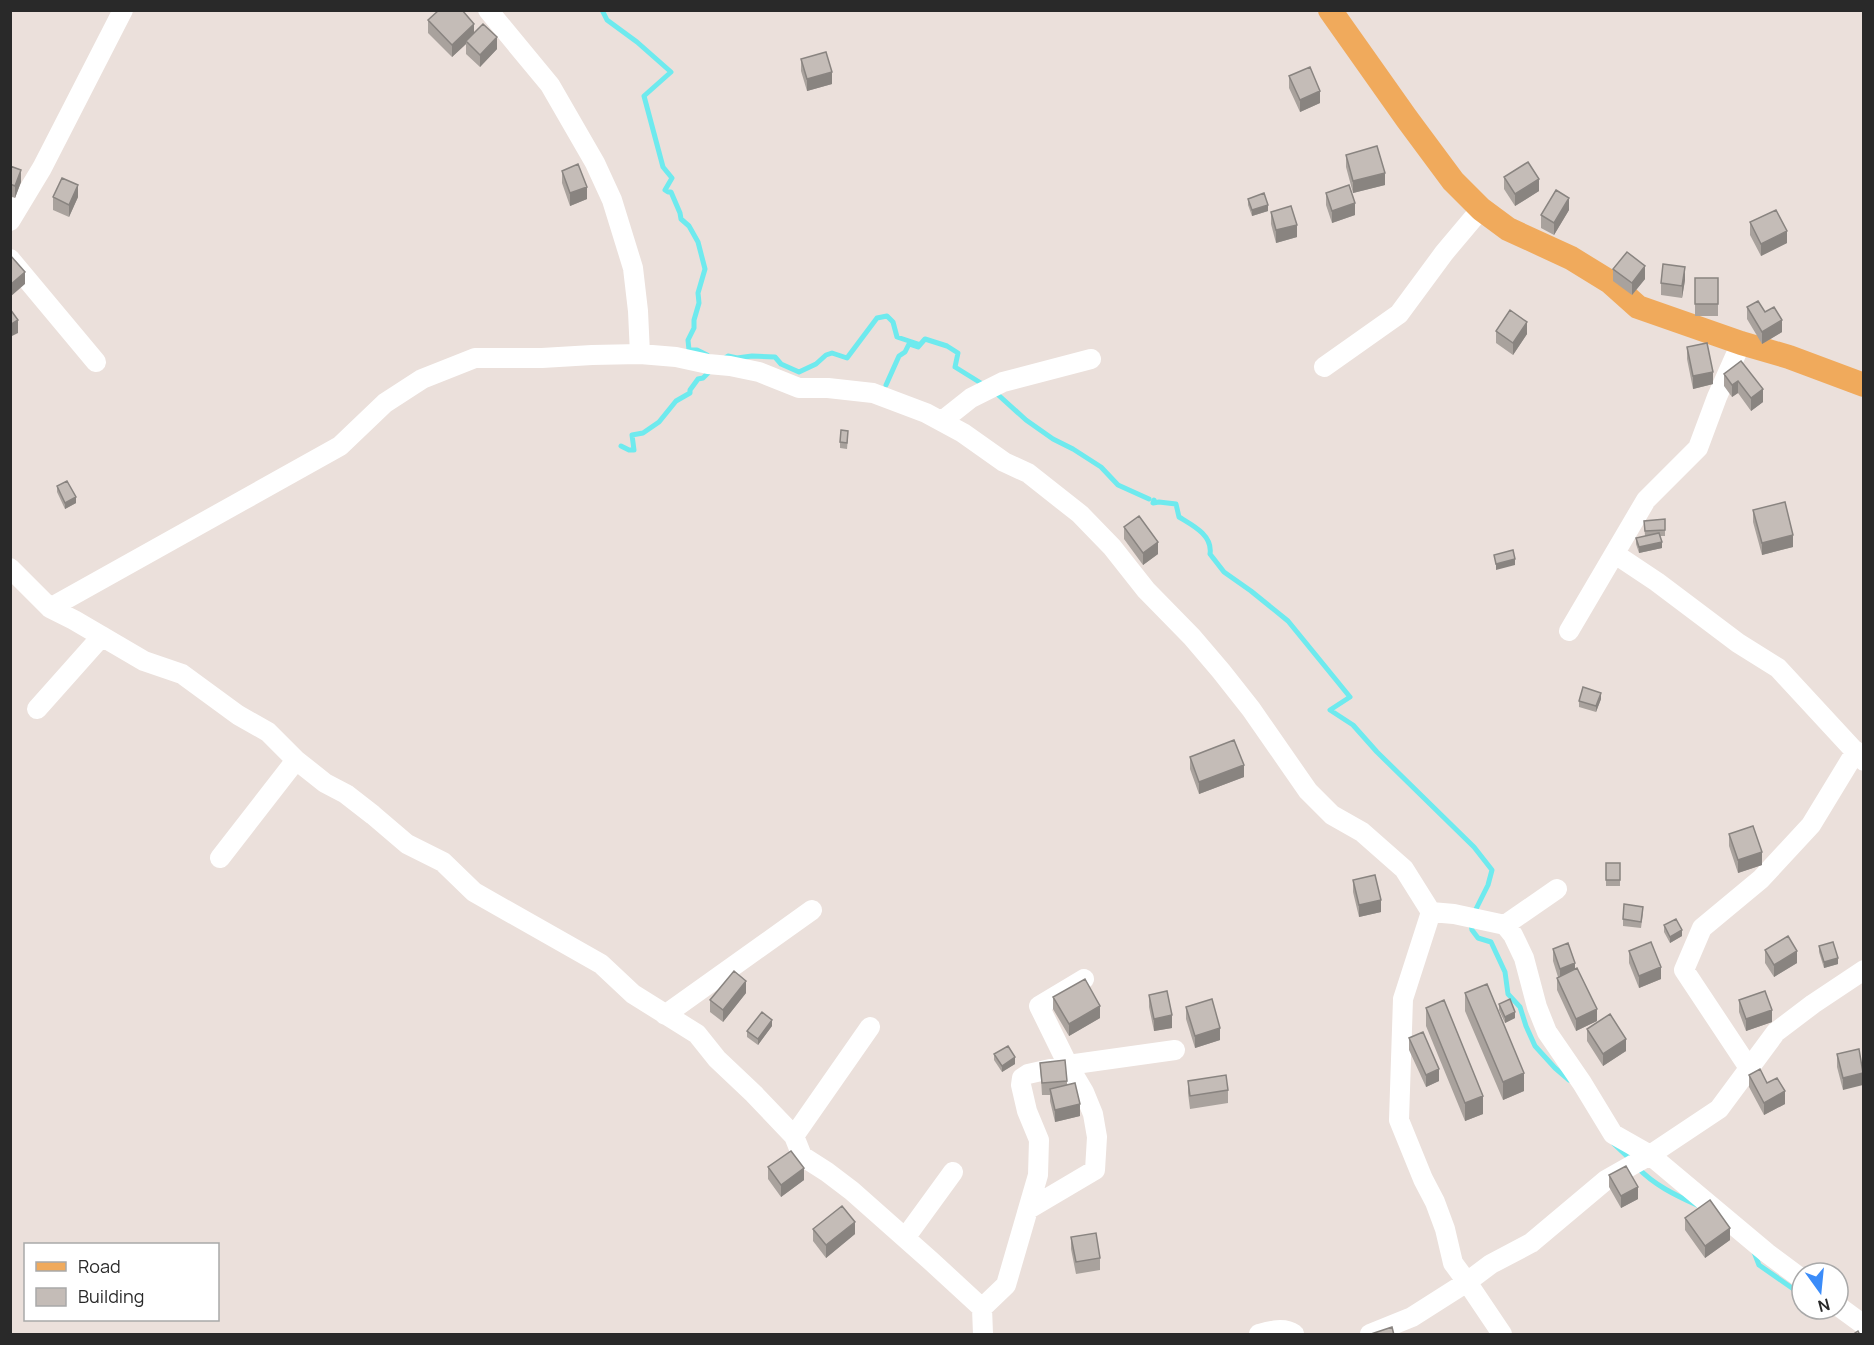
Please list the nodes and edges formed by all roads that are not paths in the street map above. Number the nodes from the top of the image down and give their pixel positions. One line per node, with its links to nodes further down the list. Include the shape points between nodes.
1 (123, 10): 5 (street, via 47,159)
2 (488, 10): 8 (street, via 550,85 612,200 633,268)
3 (1330, 10): 4 (main road, via 1447,172)
4 (1480, 209): 7 (main road, via 1508,229 1571,258 1610,282 1638,307); 11 (street, via 1399,314)
5 (10, 221)
6 (10, 259): 10 (street)
7 (1741, 343): 12 (main road); 14 (street, via 1698,448 1646,500)
8 (640, 354): 13 (street, via 759,372 799,388 873,393); 16 (street, via 475,358 422,379 385,403 340,446)
9 (1090, 359): 13 (street, via 1003,382 971,398)
10 (96, 362)
11 (1324, 367)
12 (1863, 385)
13 (942, 421): 25 (street, via 1004,462 1028,473 1080,514 1221,671 1308,791 1332,815 1362,832 1404,869)
14 (1615, 554): 17 (street); 20 (street, via 1778,668)
15 (10, 568): 16 (street)
16 (50, 608): 18 (street)
17 (1569, 631)
18 (102, 636): 19 (street); 21 (street, via 144,661 182,674 268,732)
19 (37, 709)
20 (1860, 756): 33 (street, via 1811,825 1761,879 1702,928 1684,970)
21 (296, 760): 22 (street); 29 (street, via 373,814 407,844 443,862 474,892 601,964 619,983)
22 (220, 858)
23 (1557, 889): 26 (street)
24 (812, 909): 29 (street)
25 (1431, 912): 26 (street); 40 (street, via 1403,999 1399,1120 1435,1202 1453,1263)
26 (1505, 925): 35 (street, via 1524,958 1537,1006 1552,1039 1613,1134)
27 (1863, 970): 33 (street, via 1776,1032)
28 (1084, 979): 32 (street, via 1040,1006)
29 (665, 1015): 34 (street, via 697,1034)
30 (870, 1027): 34 (street)
31 (1175, 1050): 32 (street)
32 (1068, 1065): 37 (street, via 1022,1078 1027,1112 1039,1140 1038,1174); 37 (street, via 1093,1114 1097,1137 1095,1170)
33 (1749, 1068): 35 (street, via 1719,1109)
34 (794, 1136): 38 (street, via 802,1156 852,1191)
35 (1650, 1155): 39 (street); 40 (street, via 1606,1180 1531,1243)
36 (953, 1172): 38 (street)
37 (1029, 1209): 41 (street, via 1006,1285)
38 (905, 1238): 41 (street)
39 (1790, 1270)
40 (1467, 1282): 47 (street, via 1412,1317); 48 (street)
41 (982, 1308): 44 (street)
42 (1850, 1315): 43 (street)
43 (1863, 1325)
44 (983, 1335)
45 (1259, 1335): 46 (street, via 1277,1330)
46 (1294, 1335)
47 (1370, 1335)
48 (1502, 1335)

